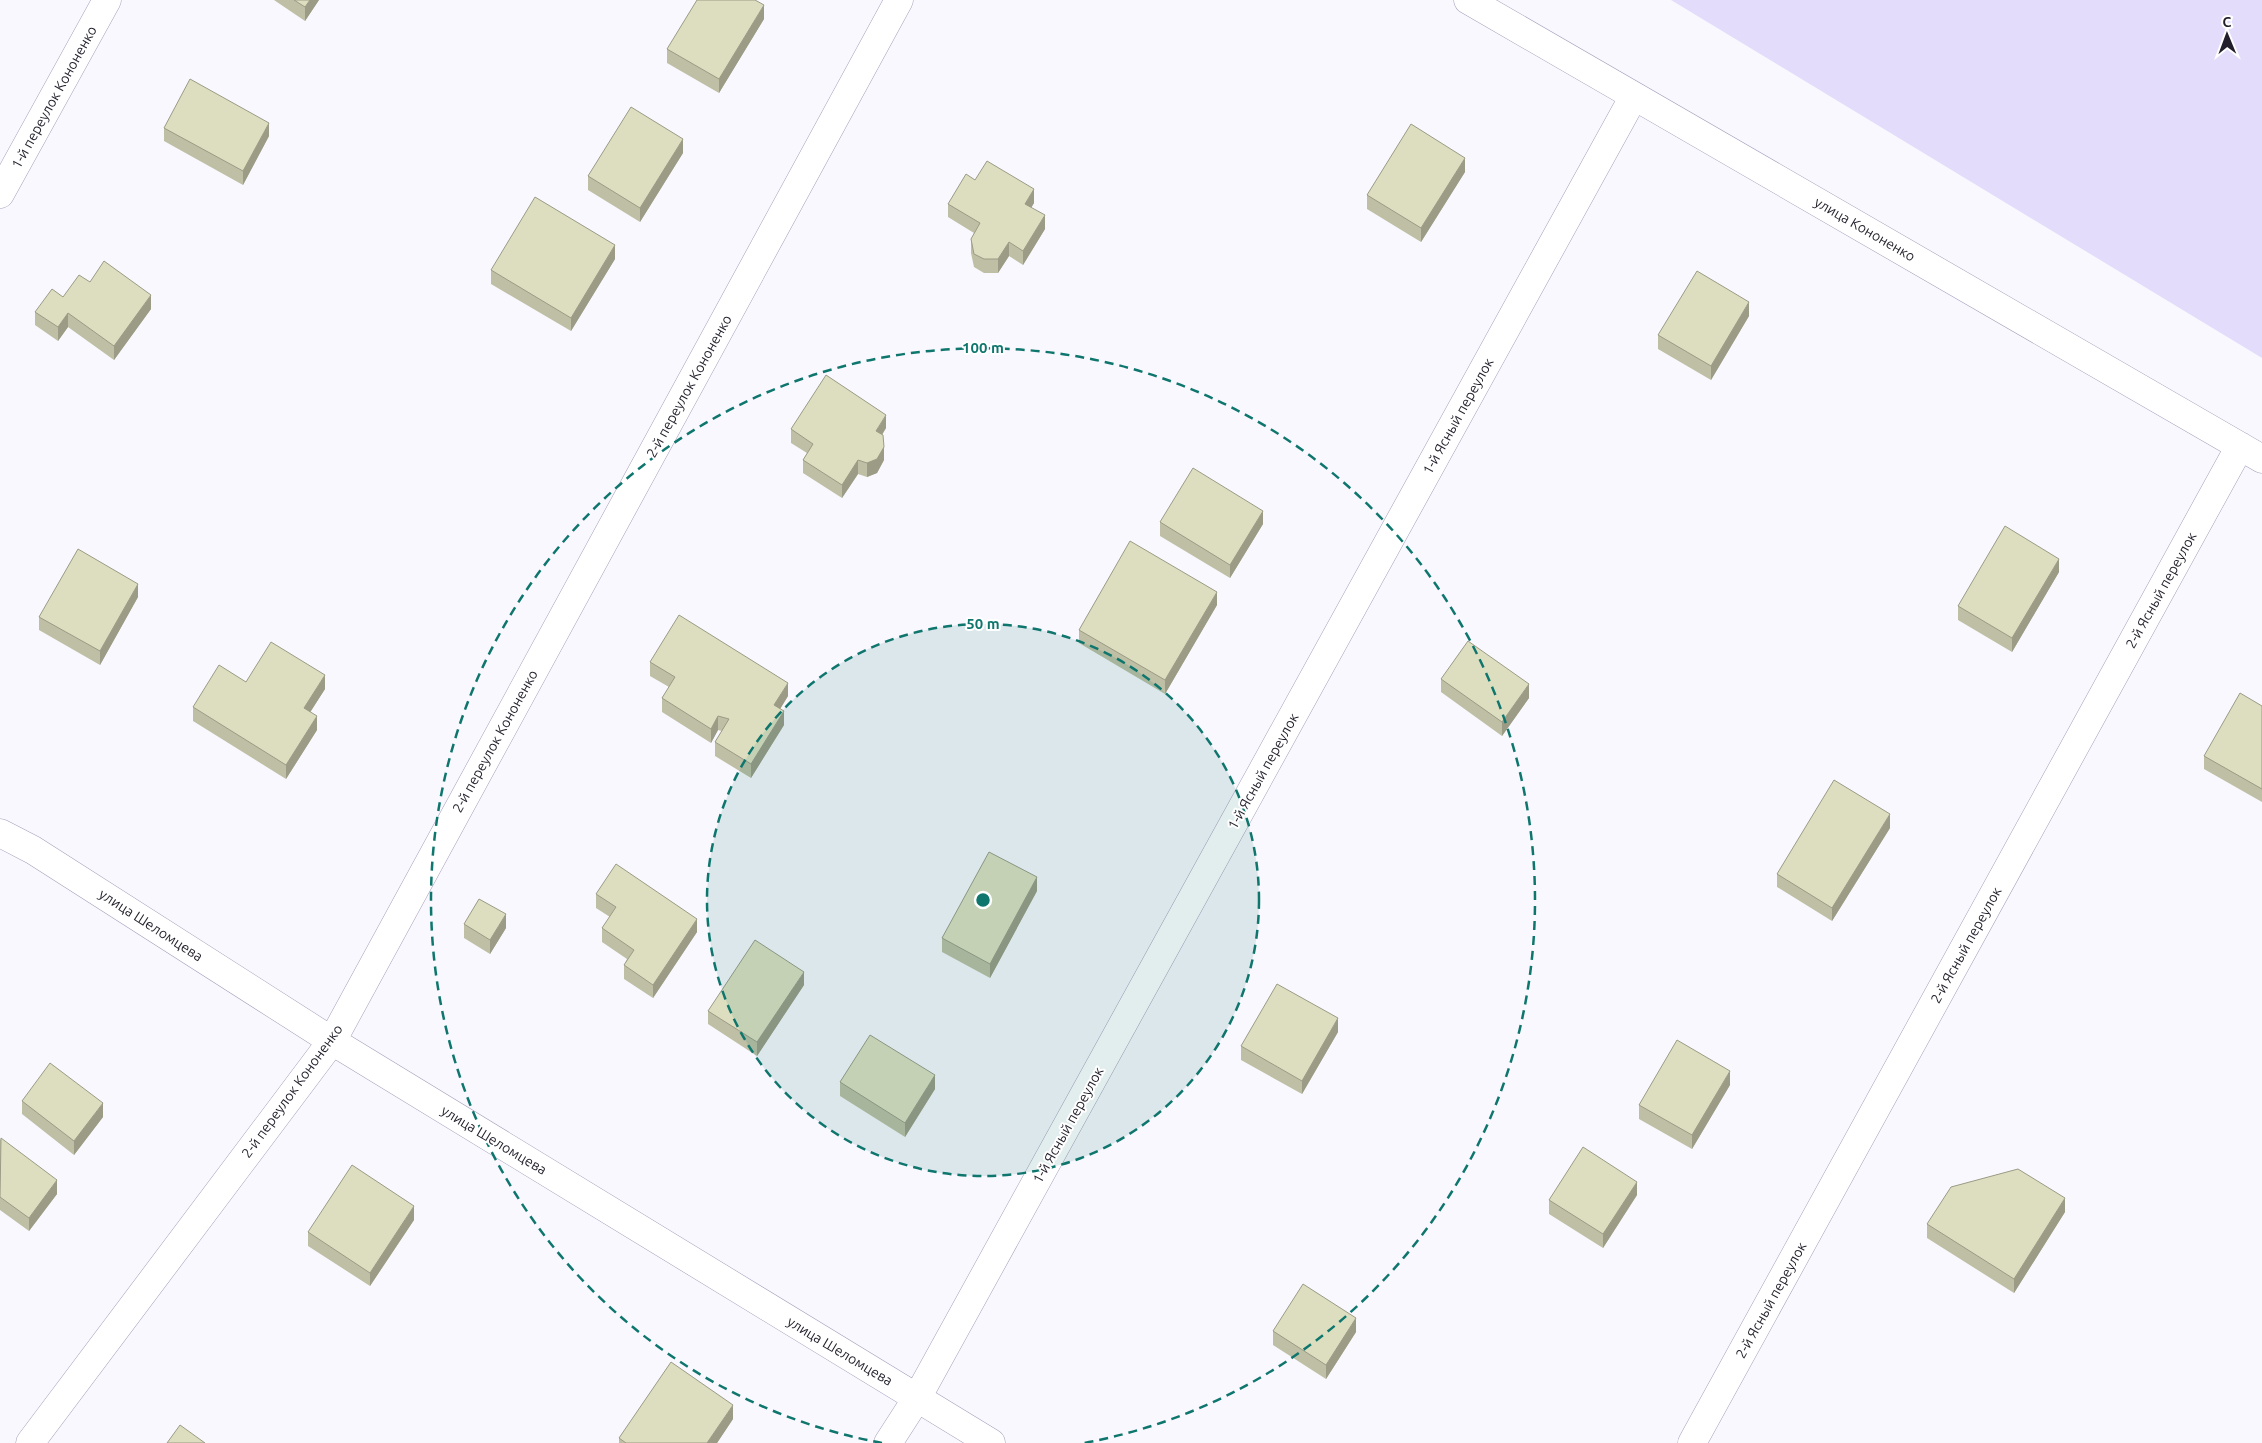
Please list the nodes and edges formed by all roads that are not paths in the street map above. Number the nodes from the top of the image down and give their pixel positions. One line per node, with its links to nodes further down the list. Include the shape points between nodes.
1 (107, 0): 5 (street, 1-й переулок Кононенко)
2 (899, 0): 8 (street, 2-й переулок Кононенко)
3 (1468, 0): 4 (street, улица Кононенко)
4 (1634, 96): 6 (street, улица Кононенко); 9 (street, 1-й Ясный переулок)
5 (0, 194)
6 (2251, 453): 13 (street, 2-й Ясный переулок)
7 (0, 832): 8 (street, улица Шеломцева)
8 (332, 1041): 9 (street, улица Шеломцева); 10 (street, 2-й переулок Кононенко)
9 (918, 1398): 11 (street, 1-й Ясный переулок); 12 (street, улица Шеломцева)
10 (30, 1443)
11 (888, 1443)
12 (991, 1443)
13 (1692, 1443)

